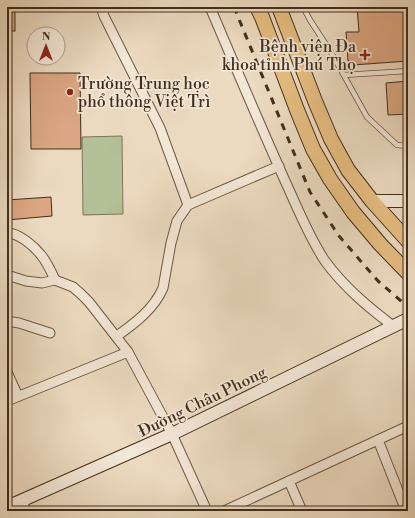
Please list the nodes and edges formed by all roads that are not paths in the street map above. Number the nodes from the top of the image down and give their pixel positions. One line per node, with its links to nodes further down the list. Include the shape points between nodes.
1 (101, 7): 14 (street, via 160,128)
2 (210, 7): 11 (street)
3 (257, 7): 9 (main road)
4 (279, 7): 8 (main road)
5 (304, 7): 7 (lane)
6 (408, 71): 7 (lane)
7 (344, 75): 10 (lane, via 367,117 397,145)
8 (315, 101): 9 (main road); 12 (main road, via 348,170)
9 (297, 110): 17 (main road, via 313,149 353,212)
10 (408, 146)
11 (278, 166): 14 (street); 21 (street, via 313,242 326,262 353,293)
12 (372, 201): 13 (street); 16 (main road)
13 (408, 201)
14 (188, 205): 23 (street, via 175,228 161,293 144,315)
15 (7, 233): 19 (street, via 25,240 41,254)
16 (408, 241)
17 (408, 273)
18 (7, 275): 19 (street, via 42,283)
19 (55, 280): 23 (street, via 73,287 81,294)
20 (7, 321): 22 (street)
21 (402, 324): 29 (street, Đường Châu Phong)
22 (50, 333)
23 (116, 336): 24 (street)
24 (128, 352): 26 (street); 29 (street)
25 (7, 372): 26 (street)
26 (18, 396): 27 (street)
27 (7, 401)
28 (408, 426): 30 (street)
29 (172, 434): 32 (street, Đường Châu Phong); 34 (street)
30 (378, 440): 31 (street); 37 (street)
31 (289, 481): 35 (street); 36 (street)
32 (24, 506): 33 (street, Đường Châu Phong)
33 (7, 507)
34 (207, 511)
35 (224, 511)
36 (302, 511)
37 (406, 511)

